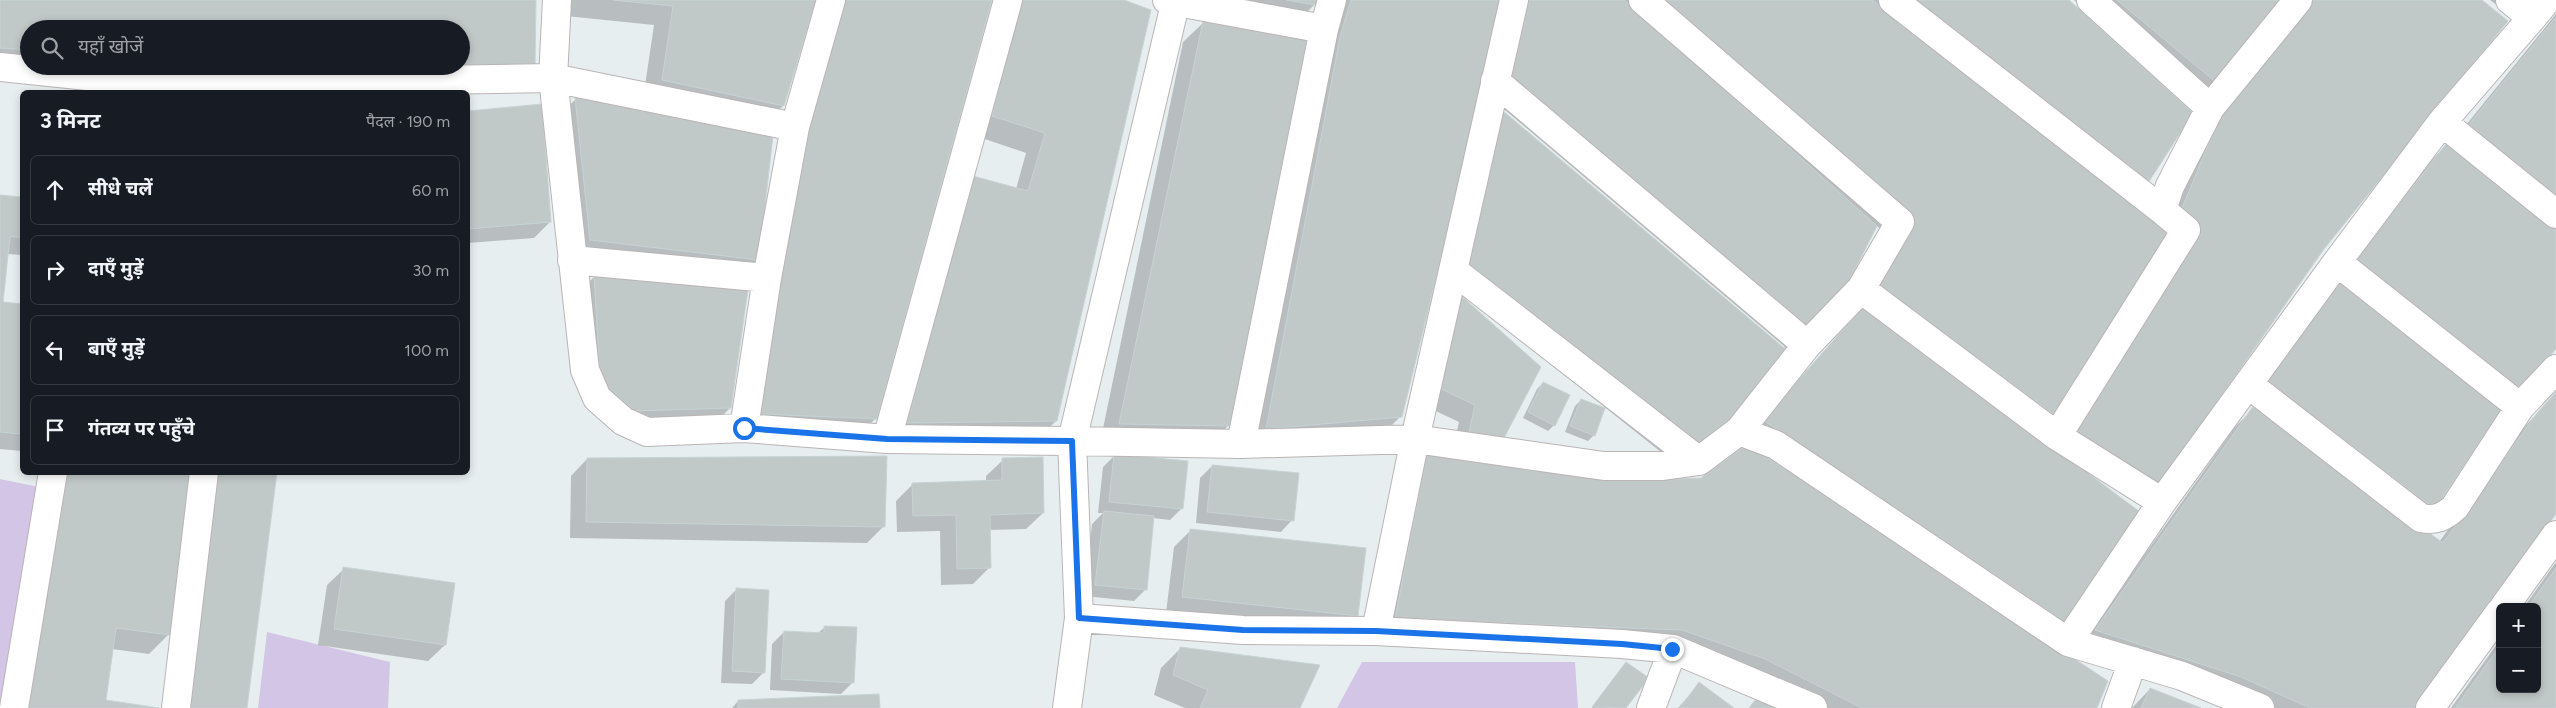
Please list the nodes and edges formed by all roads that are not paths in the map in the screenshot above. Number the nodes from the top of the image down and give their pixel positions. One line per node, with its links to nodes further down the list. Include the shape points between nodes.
1 (557, 0): 17 (street)
2 (832, 0): 23 (street)
3 (1008, 0): 38 (street)
4 (1332, 0): 13 (street)
5 (1514, 0): 18 (street)
6 (1643, 0): 30 (street, via 1900,222)
7 (1893, 0): 24 (street)
8 (2091, 0): 21 (street)
9 (2298, 0): 21 (street)
10 (2510, 0): 12 (street)
11 (1173, 1): 13 (street); 40 (street)
12 (2539, 9): 22 (street)
13 (1324, 29): 41 (street)
14 (0, 67): 15 (street)
15 (20, 71)
16 (45, 75): 19 (street)
17 (553, 78): 20 (street); 23 (street); 26 (street)
18 (1495, 81): 28 (street); 31 (street)
19 (96, 84): 20 (street)
20 (253, 88)
21 (2210, 108): 24 (street, via 2170,186)
22 (2442, 122): 25 (street); 27 (street)
23 (795, 127): 29 (street)
24 (2162, 210): 37 (street, via 2186,230)
25 (2556, 214)
26 (572, 260): 29 (street); 35 (street, via 584,370 597,398 623,421 647,432)
27 (2337, 262): 33 (street); 34 (street)
28 (1454, 271): 39 (street); 42 (street)
29 (767, 278): 35 (street)
30 (1861, 289): 31 (street); 37 (street)
31 (1807, 345): 36 (street)
32 (2556, 369): 34 (street)
33 (2248, 384): 34 (street, via 2421,518 2433,520 2445,516 2455,507); 45 (street)
34 (2520, 407)
35 (744, 428): 38 (street)
36 (1739, 431): 42 (street); 51 (street, via 1776,445)
37 (2057, 436): 45 (street)
38 (887, 439): 40 (street)
39 (1415, 439): 41 (street); 42 (street, via 1604,466 1663,466); 50 (street)
40 (1072, 441): 41 (street); 49 (street)
41 (1241, 444)
42 (1699, 461)
43 (53, 475): 54 (street)
44 (204, 475): 55 (street)
45 (2162, 502): 51 (street)
46 (2556, 535): 47 (street)
47 (2507, 603)
48 (2496, 617): 61 (street)
49 (1079, 618): 50 (street, via 1243,630); 56 (street)
50 (1376, 631): 52 (street)
51 (2068, 642): 53 (street)
52 (1672, 649): 57 (street); 58 (street)
53 (2133, 661): 59 (street); 60 (street, via 2182,676)
54 (14, 708)
55 (176, 708)
56 (1068, 708)
57 (1651, 708)
58 (1813, 708)
59 (2116, 708)
60 (2260, 708)
61 (2430, 708)

